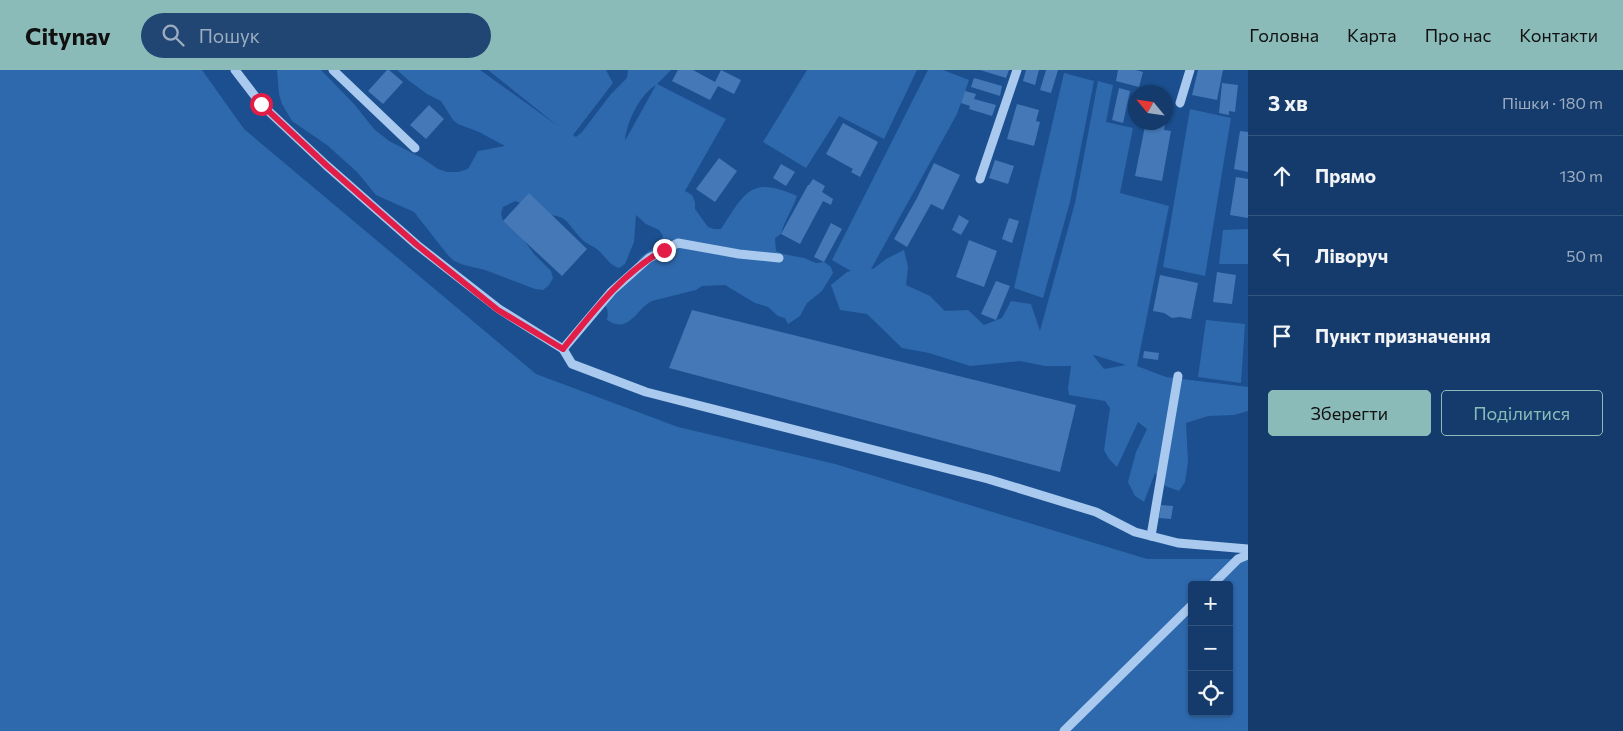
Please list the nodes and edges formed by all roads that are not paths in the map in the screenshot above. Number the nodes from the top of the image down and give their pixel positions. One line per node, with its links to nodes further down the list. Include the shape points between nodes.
1 (236, 70): 9 (lane, via 261,104 417,245 498,310)
2 (333, 70): 6 (lane)
3 (1017, 70): 7 (lane)
4 (1190, 70): 5 (lane)
5 (1180, 103)
6 (415, 148)
7 (980, 179)
8 (779, 258): 9 (lane, via 678,243 649,258 612,291)
9 (563, 349): 11 (lane, via 572,364 646,392 988,479 1096,512 1135,532)
10 (1178, 376): 11 (lane)
11 (1151, 536): 12 (lane, via 1178,543)
12 (1248, 549)
13 (1248, 555): 14 (lane, via 1238,559)
14 (1216, 581)
15 (1188, 609): 16 (lane)
16 (1064, 731)

